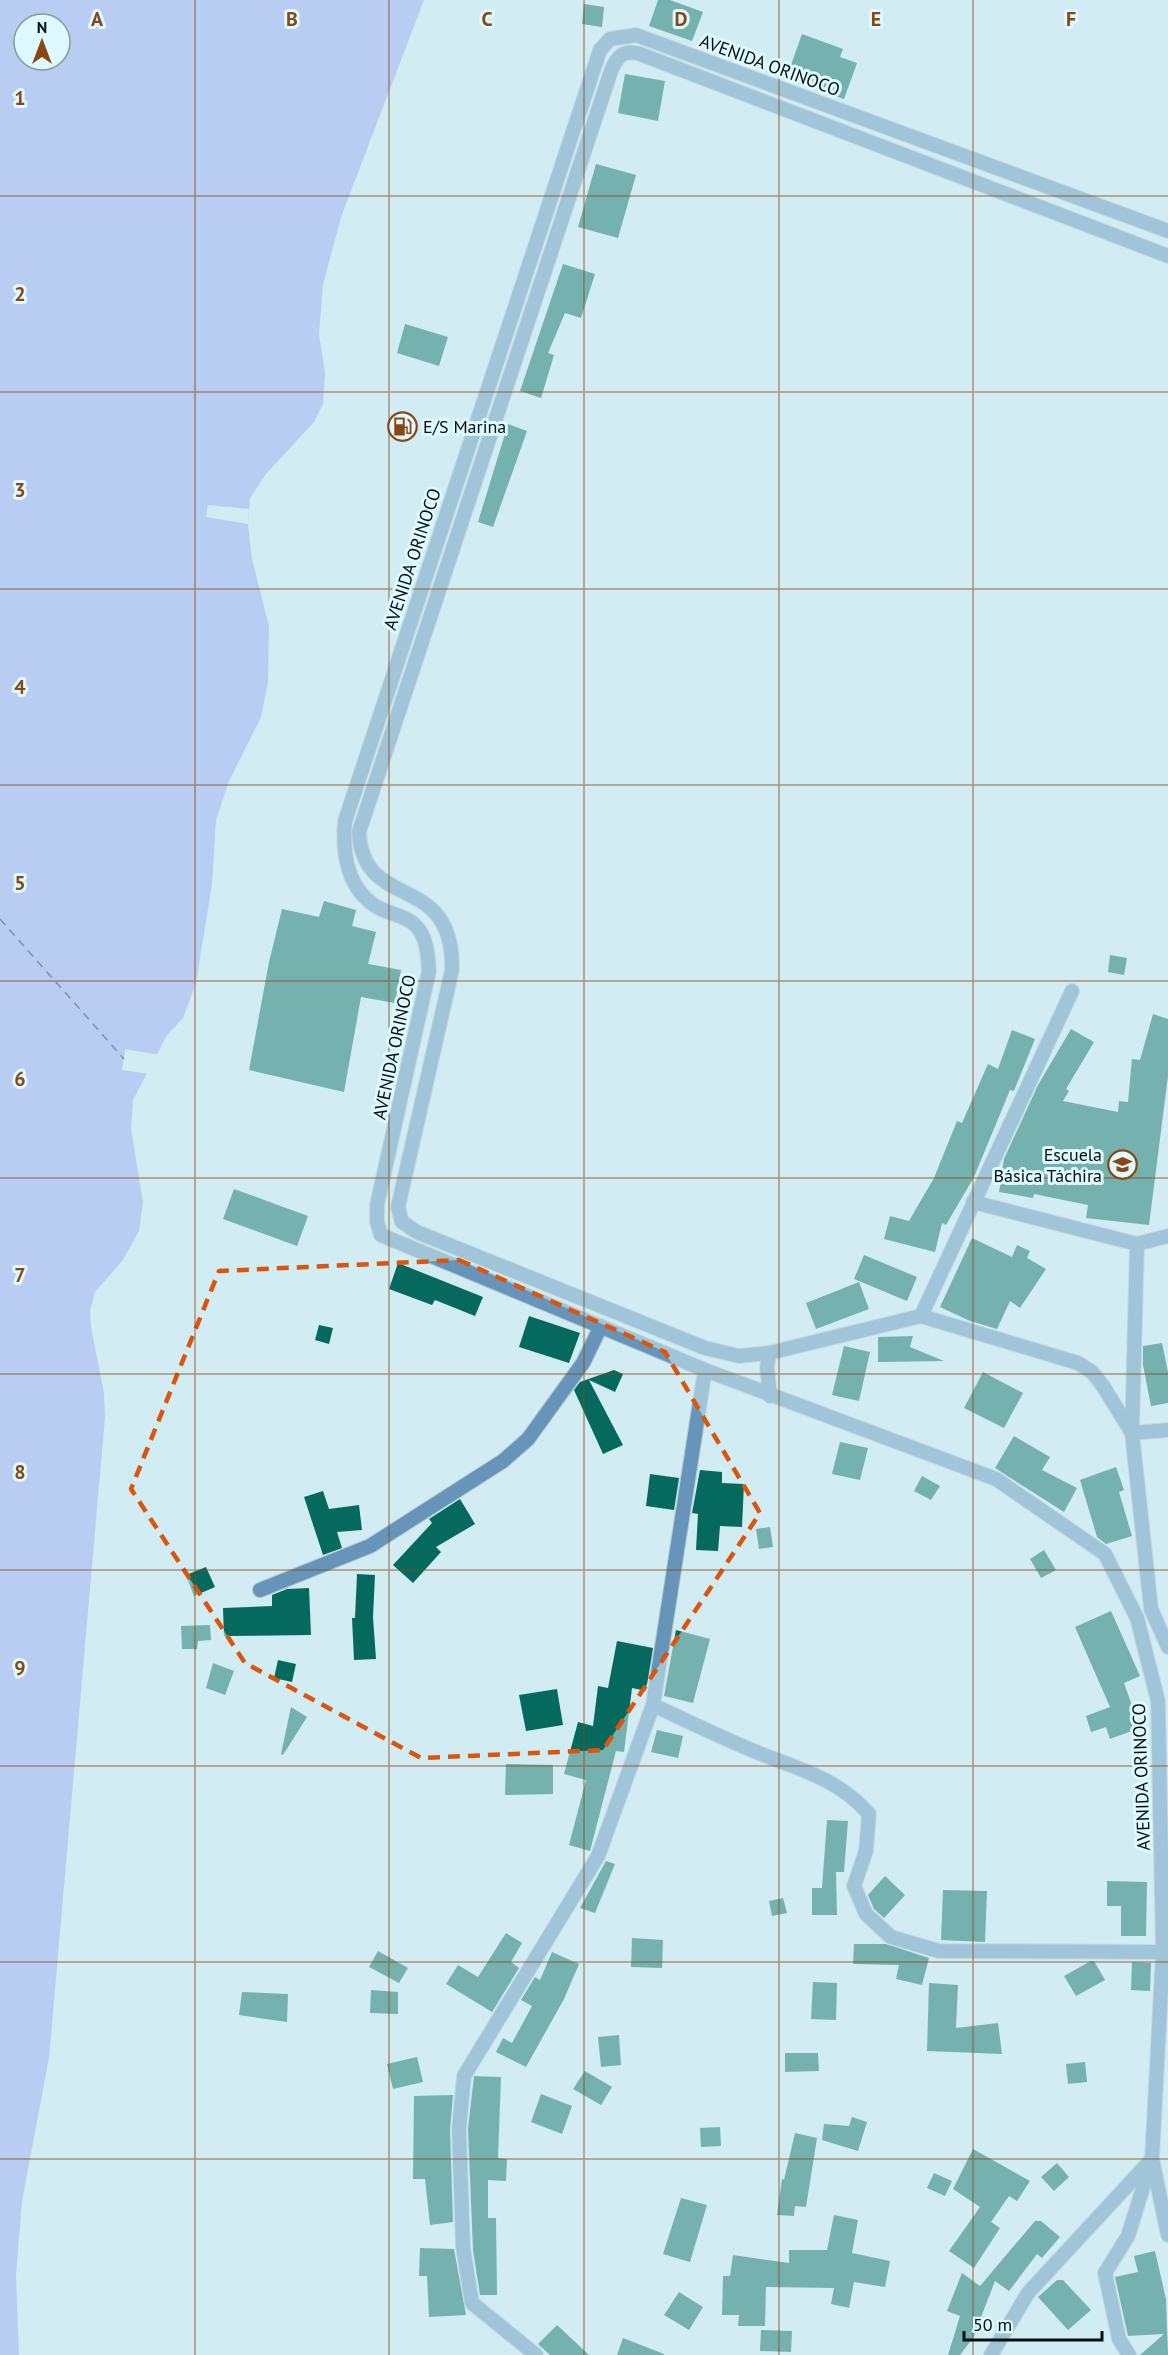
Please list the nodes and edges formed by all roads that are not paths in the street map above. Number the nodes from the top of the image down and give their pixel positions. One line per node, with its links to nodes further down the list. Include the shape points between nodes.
1 (1168, 231): 8 (street, AVENIDA ORINOCO, via 636,35 610,39 600,50 345,821 343,849 350,876 364,895 378,908 415,925 426,944 429,971 377,1206 381,1235)
2 (1168, 256): 9 (street, AVENIDA ORINOCO, via 640,54 623,53 611,71 359,832 360,850 367,865 391,887 420,899 436,911 452,945 452,970 398,1207 402,1222 417,1232 705,1348 739,1356)
3 (1072, 991): 4 (street)
4 (973, 1202): 6 (street); 7 (street)
5 (1168, 1236): 6 (street)
6 (1137, 1244): 13 (street)
7 (921, 1316): 9 (street, AVENIDA ORINOCO); 13 (street, via 1078,1363 1092,1372)
8 (601, 1326): 10 (street, AVENIDA ORINOCO); 14 (street, via 583,1363 528,1439 503,1461 370,1546)
9 (770, 1353): 11 (street)
10 (705, 1370): 11 (street, AVENIDA ORINOCO); 16 (street)
11 (770, 1396): 17 (street, AVENIDA ORINOCO, via 996,1479 1105,1554 1137,1618 1158,1701)
12 (1168, 1430): 13 (street)
13 (1132, 1433): 15 (street, via 1151,1609)
14 (260, 1590)
15 (1168, 1647)
16 (653, 1706): 17 (street, via 819,1776 852,1794 869,1814 866,1851 854,1886 866,1914 891,1936 939,1951); 20 (street, via 598,1856 464,2076 459,2128 462,2223 472,2303)
17 (1163, 1952): 18 (street, AVENIDA ORINOCO)
18 (1152, 2159): 19 (street, AVENIDA ORINOCO); 21 (street, via 1028,2294); 22 (street, via 1128,2236 1105,2273 1119,2339)
19 (1168, 2235)
20 (536, 2355)
21 (991, 2355)
22 (1129, 2355)

